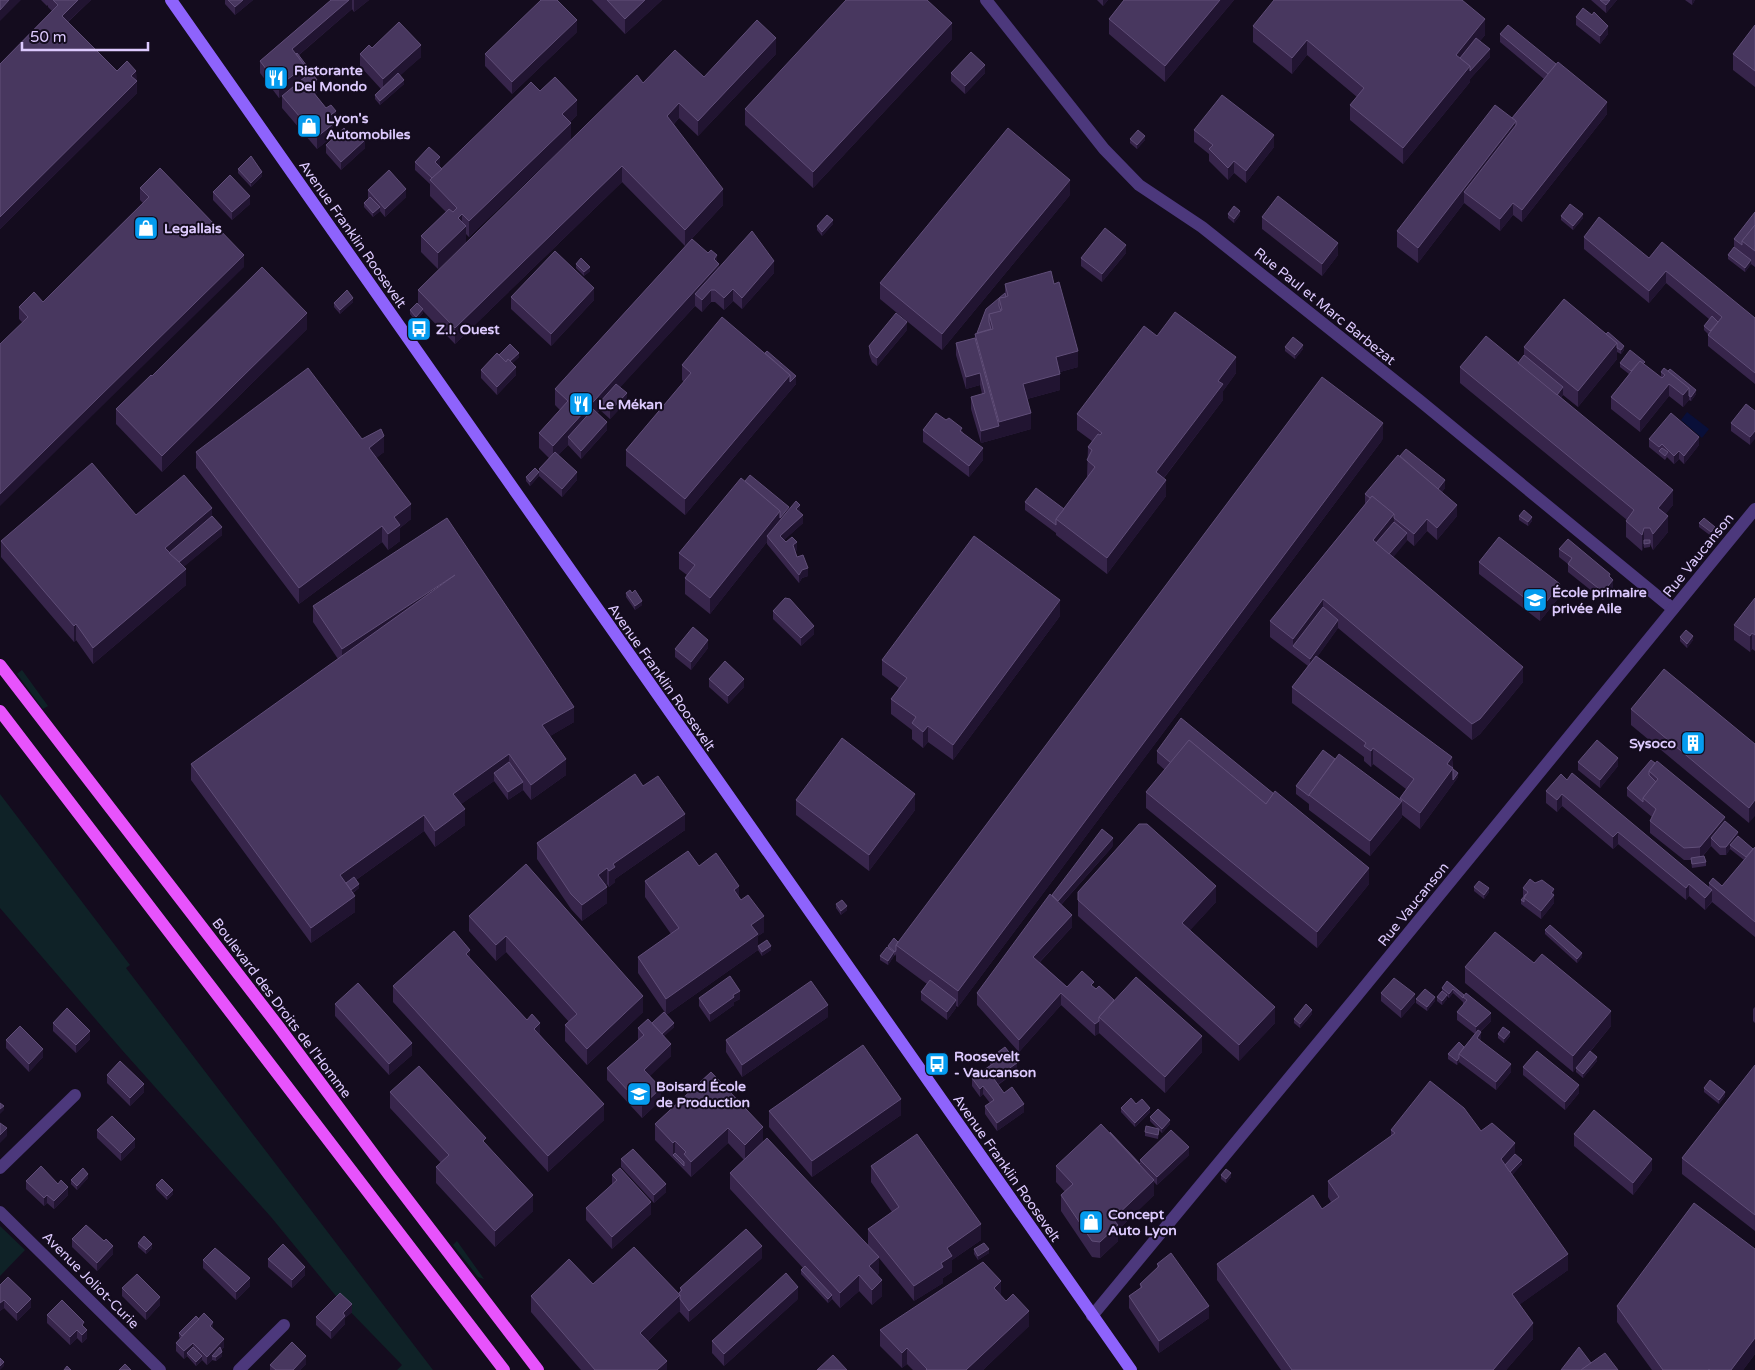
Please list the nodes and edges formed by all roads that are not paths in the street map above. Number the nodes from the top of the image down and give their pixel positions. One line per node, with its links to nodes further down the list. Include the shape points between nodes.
1 (171, 0): 10 (street, Avenue Franklin Roosevelt)
2 (986, 0): 4 (street, Rue Paul et Marc Barbezat, via 1104,149 1135,181 1202,226)
3 (1755, 508): 4 (street, Rue Vaucanson)
4 (1673, 609): 10 (street, Rue Vaucanson)
5 (0, 665): 15 (main road, Boulevard des Droits de l'Homme)
6 (0, 711): 14 (main road)
7 (75, 1095): 8 (street)
8 (0, 1168)
9 (0, 1212): 12 (street, Avenue Joliot-Curie)
10 (1092, 1316): 16 (street, Avenue Franklin Roosevelt)
11 (284, 1325): 13 (street)
12 (160, 1370)
13 (239, 1370)
14 (504, 1370)
15 (538, 1370)
16 (1130, 1370)

